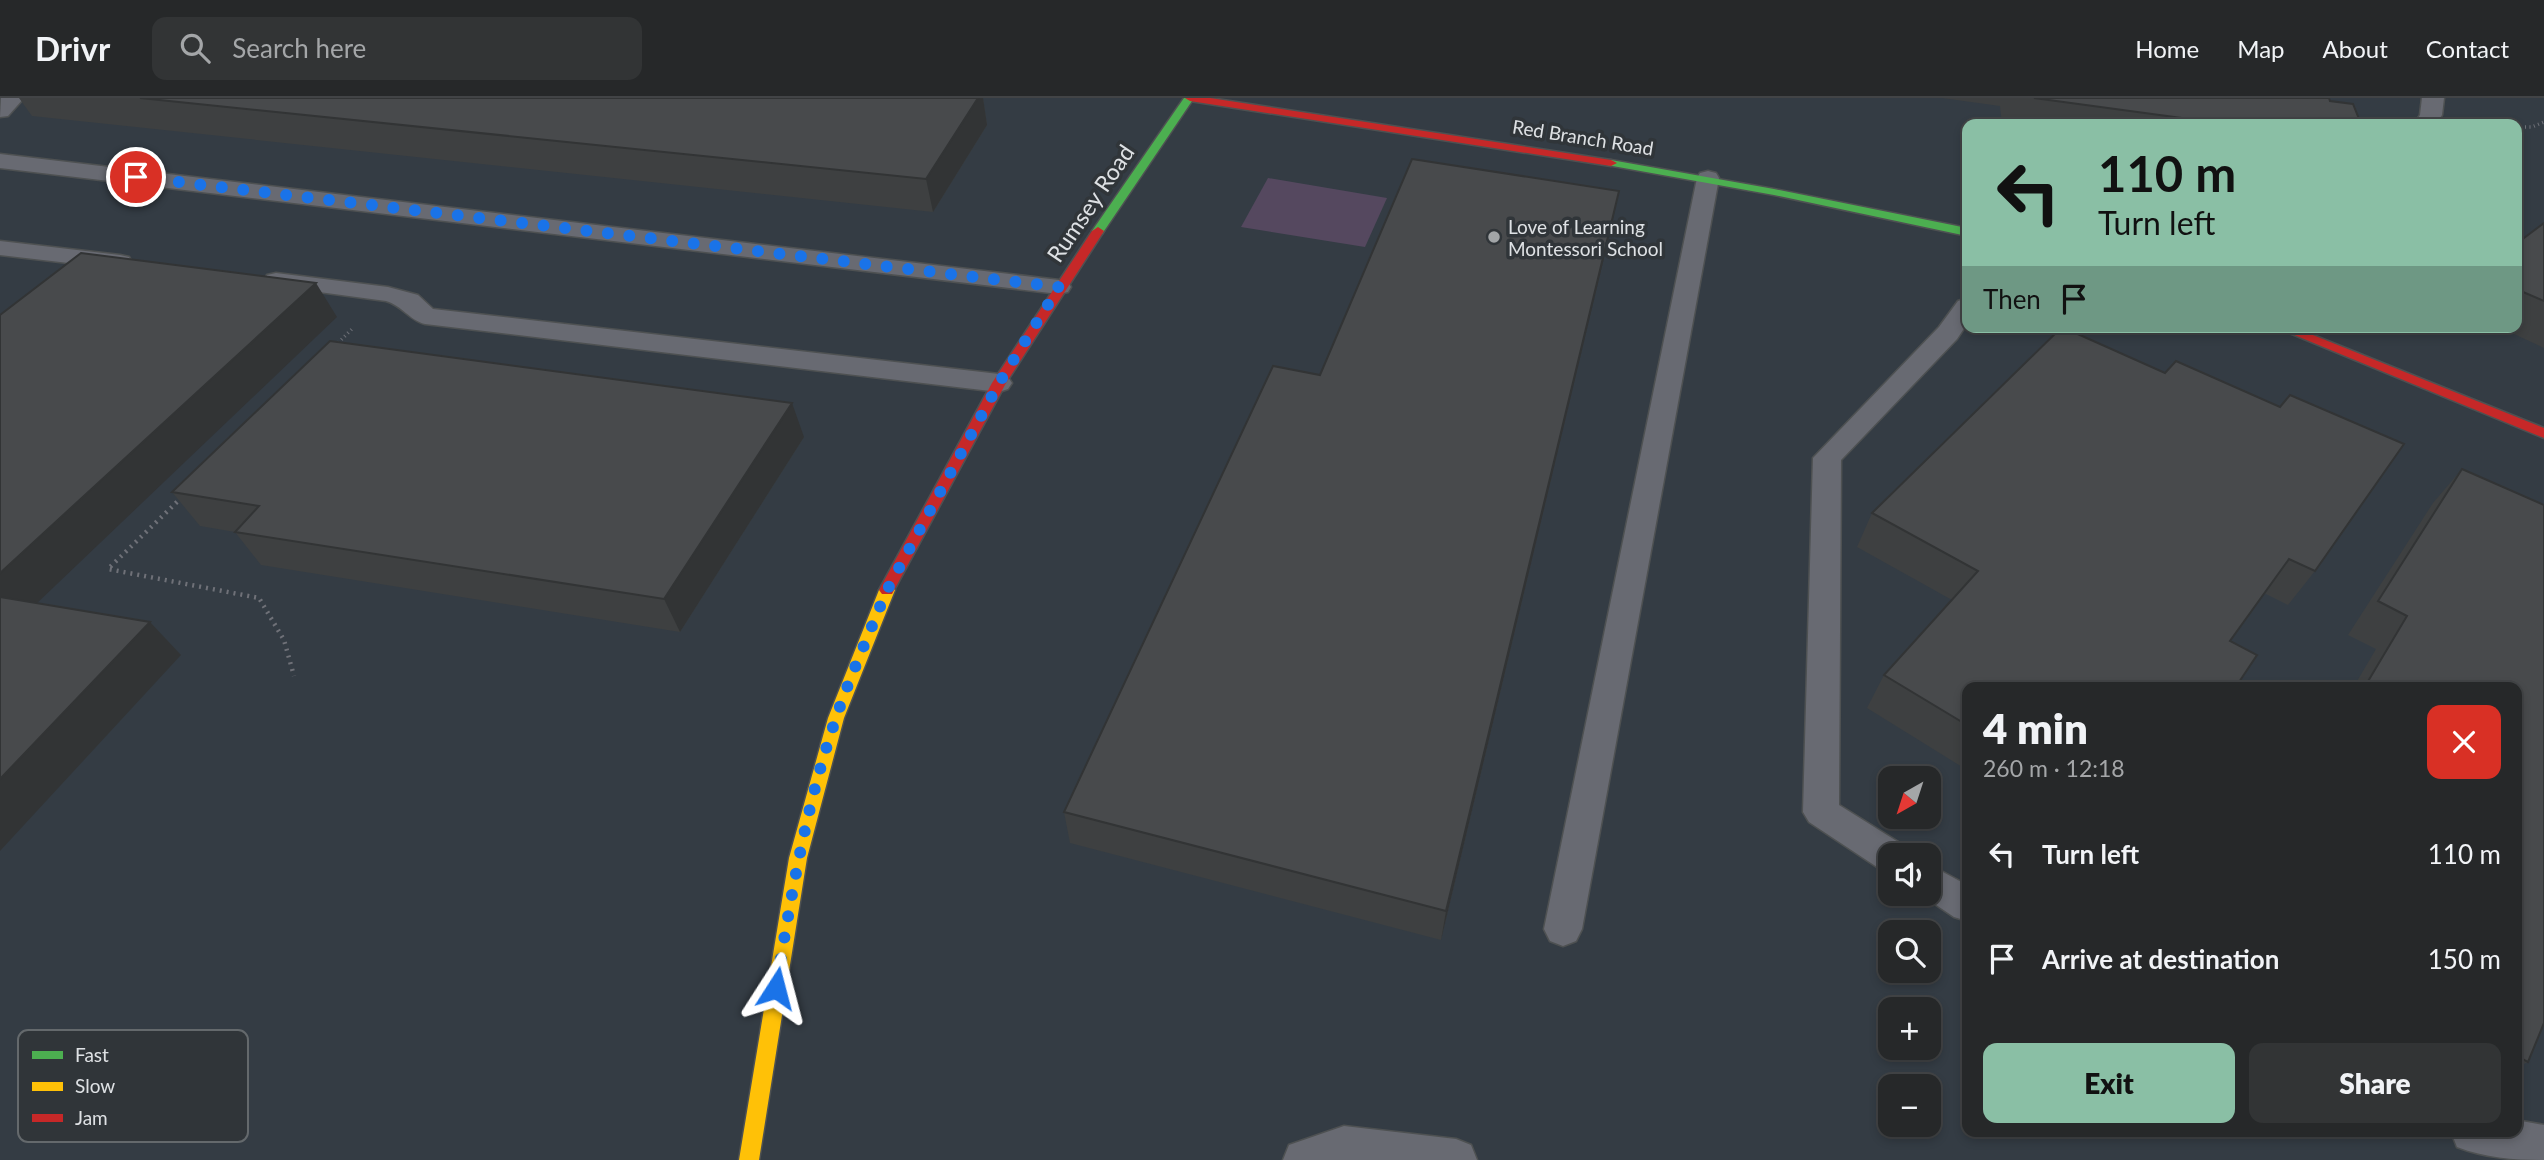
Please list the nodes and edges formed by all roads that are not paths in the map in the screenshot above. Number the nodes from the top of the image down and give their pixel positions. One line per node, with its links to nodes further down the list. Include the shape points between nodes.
1 (13, 98): 5 (lane)
2 (1190, 98): 4 (street, Red Branch Road); 13 (street, Rumsey Road)
3 (2433, 98): 6 (lane)
4 (1270, 104): 8 (street, Red Branch Road)
5 (0, 111)
6 (2428, 119)
7 (0, 161): 13 (lane)
8 (1708, 178): 9 (street, Red Branch Road); 21 (lane)
9 (1962, 231)
10 (0, 248): 11 (lane)
11 (143, 264)
12 (251, 278): 16 (lane, via 388,294 409,300 425,316)
13 (1059, 287): 16 (street, Rumsey Road)
14 (1962, 313): 18 (lane, via 1827,458 1821,812)
15 (2297, 333): 17 (street)
16 (999, 383): 24 (street, Rumsey Road, via 885,594 836,718 798,858)
17 (2544, 433)
18 (1878, 848)
19 (1941, 888): 20 (lane)
20 (1962, 902)
21 (1563, 929)
22 (2498, 1137): 23 (lane)
23 (2544, 1146)
24 (749, 1160)
25 (1304, 1160): 26 (lane, via 1344,1147)
26 (1456, 1160)

